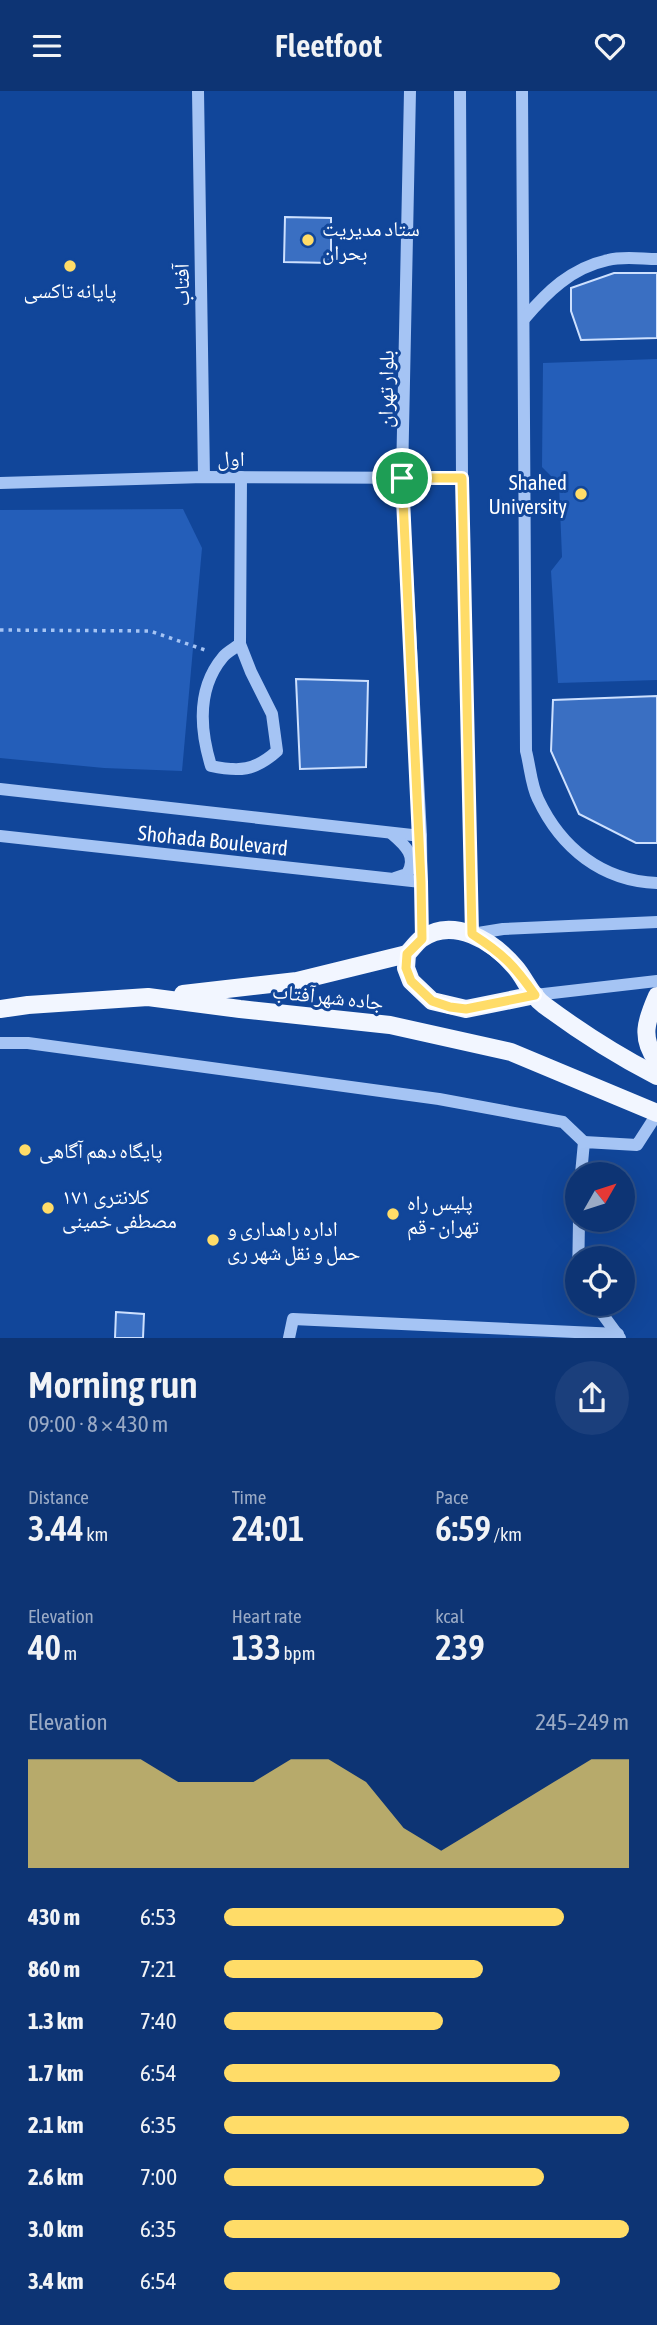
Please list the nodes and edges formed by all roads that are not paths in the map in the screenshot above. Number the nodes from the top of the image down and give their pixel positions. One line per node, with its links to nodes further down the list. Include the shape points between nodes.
1 (198, 91): 7 (street, آفتاب)
2 (410, 91): 9 (street, بلوار تهران)
3 (460, 91): 10 (street)
4 (522, 91): 6 (street)
5 (657, 259): 6 (street, via 608,260 570,275 549,290)
6 (524, 319): 19 (street, via 526,751 537,797 558,835 587,861 636,882)
7 (204, 477): 8 (street, اول); 11 (street, اول)
8 (242, 477): 9 (street, اول); 12 (street)
9 (402, 478): 10 (street, اول); 16 (street, بلوار تهران)
10 (462, 478): 21 (street)
11 (0, 483)
12 (240, 644): 12 (street, via 223,656 203,692 204,743 211,766 231,770 262,764 277,751 272,714)
13 (0, 789): 14 (street, Shohada Boulevard)
14 (390, 833): 16 (street, Shohada Boulevard); 17 (street, via 407,847 412,867 407,874)
15 (0, 835): 17 (street, Shohada Boulevard)
16 (421, 836): 18 (street, بلوار تهران)
17 (391, 879): 18 (street, Shohada Boulevard)
18 (421, 882): 22 (street, بلوار تهران)
19 (657, 883)
20 (657, 922): 21 (street)
21 (472, 934): 22 (main road, via 441,930); 25 (main road, via 515,966)
22 (422, 939): 23 (main road)
23 (407, 954): 25 (main road, via 411,981 432,1001 450,1007 466,1009); 27 (main road, جاده شهرآفتاب, via 297,982)
24 (657, 981): 25 (street)
25 (535, 995): 31 (main road, via 540,1003)
26 (657, 996): 30 (main road, via 647,1020 648,1048)
27 (148, 997): 28 (main road, جاده شهرآفتاب); 32 (main road, جاده شهرآفتاب, via 390,1025 511,1052)
28 (0, 1009)
29 (0, 1044): 33 (street, via 28,1043 439,1099 563,1122)
30 (657, 1061)
31 (657, 1076)
32 (657, 1113): 33 (street, via 637,1145)
33 (584, 1142): 34 (street)
34 (582, 1162)
35 (604, 1316): 36 (street)
36 (619, 1336): 37 (street, via 293,1319)
37 (289, 1338)

